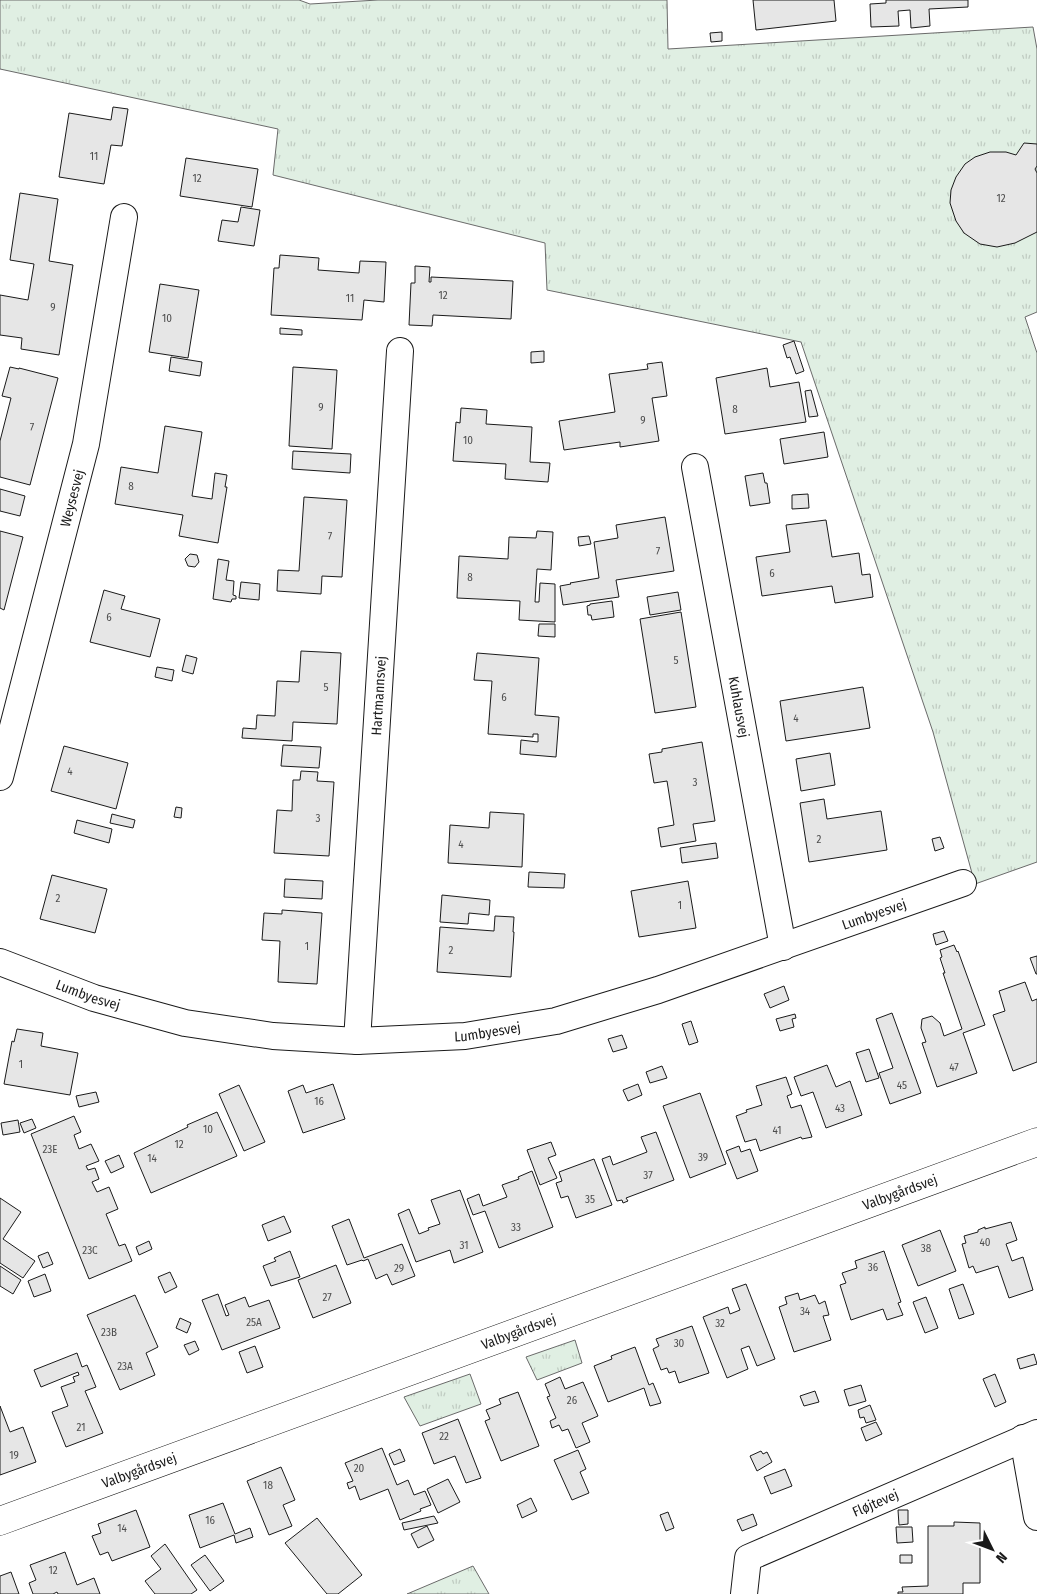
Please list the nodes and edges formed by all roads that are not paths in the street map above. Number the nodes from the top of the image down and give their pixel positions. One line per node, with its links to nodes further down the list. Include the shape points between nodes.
1 (124, 217): 4 (street, Weysesvej, via 86,444)
2 (400, 351): 8 (street, Hartmannsvej)
3 (695, 467): 6 (street, Kuhlausvej)
4 (0, 777)
5 (962, 883): 6 (street, Lumbyesvej)
6 (784, 947): 8 (street, Lumbyesvej, via 556,1021 465,1036)
7 (0, 962): 8 (street, Lumbyesvej, via 94,998 185,1023 273,1036)
8 (357, 1041)
9 (1037, 1142): 12 (street, Valbygårdsvej)
10 (1030, 1435): 11 (street); 13 (street, Fløjtevej, via 748,1558)
11 (1037, 1516)
12 (0, 1521)
13 (744, 1594)

